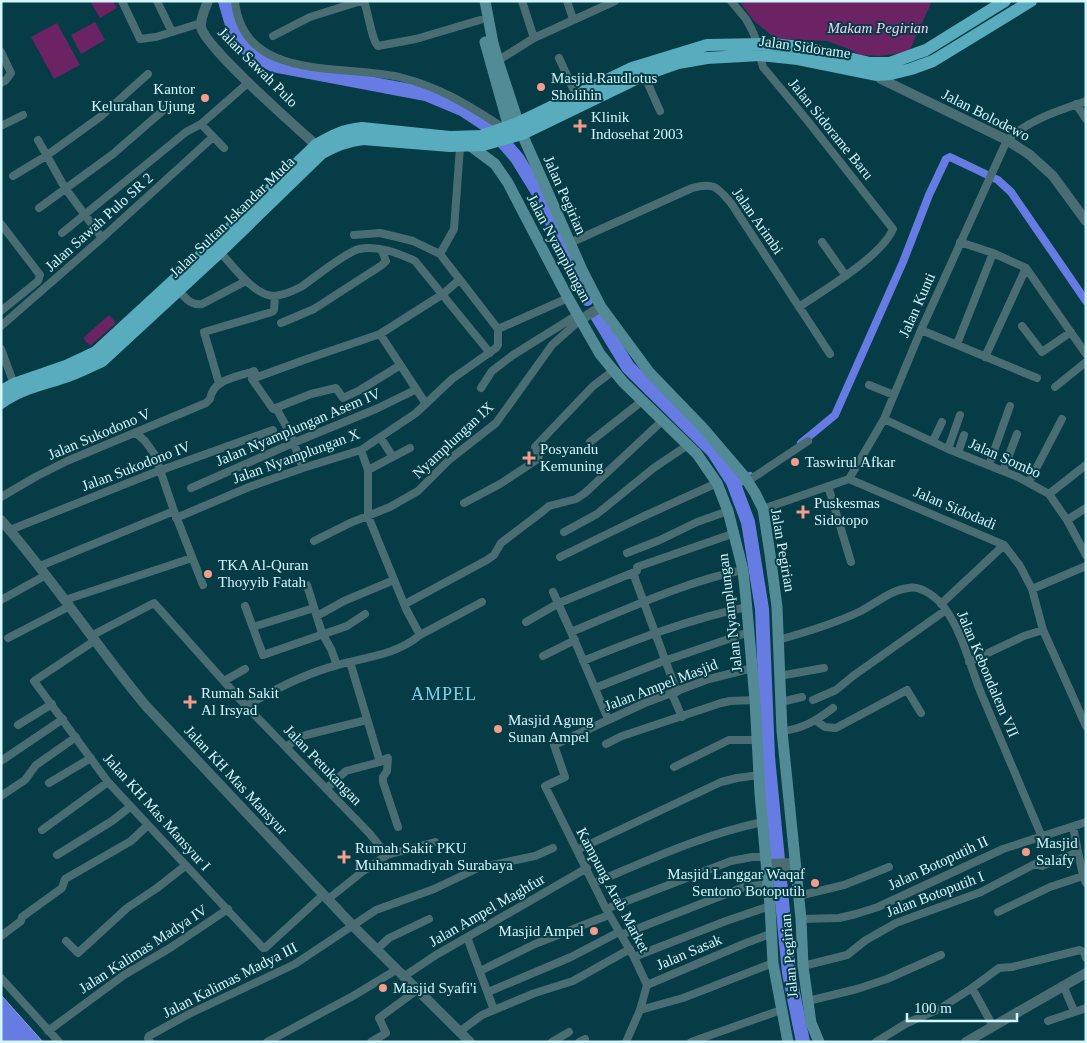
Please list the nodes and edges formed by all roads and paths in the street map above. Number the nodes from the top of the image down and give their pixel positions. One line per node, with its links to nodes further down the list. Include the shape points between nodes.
1 (122, 1): 17 (street, via 140,39)
2 (157, 1): 17 (street)
3 (208, 1): 16 (street, Jalan Sawah Pulo)
4 (235, 1): 38 (street, via 238,16 248,35 256,46 272,57 295,64 421,82 454,97)
5 (362, 1): 15 (street, via 378,46 416,39); 18 (street, via 320,12)
6 (477, 1): 15 (main road)
7 (485, 1): 23 (main road)
8 (522, 1): 19 (street)
9 (567, 1): 14 (street)
10 (615, 1): 14 (street)
11 (731, 1): 20 (street, Jalan Sidorame Baru, via 746,19)
12 (1005, 1): 24 (highway, Jalan Sidorame, via 926,50)
13 (1031, 1): 24 (highway, Jalan Sidorame, via 933,61 892,74)
14 (573, 19): 19 (street)
15 (480, 20): 23 (main road)
16 (201, 23): 17 (street); 27 (street, Jalan Sawah Pulo, via 207,38)
17 (172, 32)
18 (273, 36)
19 (534, 38): 23 (street)
20 (758, 49): 24 (highway, Jalan Sidorame, via 798,59); 26 (highway, Jalan Sidorame, via 678,63); 29 (highway, Jalan Sidorame, via 707,45 632,68); 63 (street, Jalan Sidorame Baru, via 763,67 893,229 874,253)
21 (1, 52): 28 (street, via 11,71)
22 (559, 58): 29 (street)
23 (494, 63): 38 (main road, Jalan Pegirian)
24 (875, 69): 41 (street, Jalan Bolodewo, via 882,79)
25 (148, 74): 45 (street, via 100,117)
26 (644, 75): 33 (street); 38 (highway, Jalan Sidorame)
27 (249, 82): 36 (street); 42 (street, Jalan Sawah Pulo)
28 (1, 83)
29 (576, 95): 38 (highway, Jalan Sidorame)
30 (1086, 100): 31 (street)
31 (1076, 104): 35 (street); 41 (street, via 1034,120)
32 (167, 107): 47 (street, via 113,154)
33 (660, 111)
34 (23, 116): 37 (street)
35 (1086, 119)
36 (201, 124): 39 (street); 49 (street, via 186,132)
37 (1, 126)
38 (506, 133): 42 (highway, Jalan Sultan Iskandar Muda, via 467,138 362,128 334,134); 43 (highway, Jalan Sultan Iskandar Muda); 57 (main road, Jalan Pegirian)
39 (213, 137): 44 (street); 54 (street, Jalan Sawah Pulo SR 2)
40 (38, 140): 45 (street)
41 (1007, 140): 50 (street, Jalan Bolodewo, via 1054,176); 56 (street, Jalan Kunti)
42 (316, 145): 93 (highway, Jalan Sultan Iskandar Muda, via 96,352)
43 (466, 147): 59 (highway, Jalan Sultan Iskandar Muda, via 363,139 338,144 322,153); 61 (street, via 454,228); 69 (main road, Jalan Nyamplungan, via 495,164 508,183)
44 (224, 148)
45 (46, 156): 46 (street); 47 (street)
46 (13, 176)
47 (65, 188): 48 (street); 49 (street)
48 (39, 208)
49 (84, 214): 52 (street); 54 (street)
50 (1086, 221)
51 (1, 224): 72 (street, via 40,275 38,281)
52 (62, 233)
53 (354, 235): 61 (street, via 380,233 397,236)
54 (102, 238): 75 (street, Jalan Sawah Pulo SR 2)
55 (822, 242): 63 (street)
56 (960, 242): 60 (street); 78 (street, Jalan Kunti)
57 (570, 243): 70 (street, Jalan Arimbi, via 692,188 711,185 731,203); 71 (main road, Jalan Pegirian)
58 (379, 249): 67 (street, via 415,261); 68 (street, via 355,250 301,287); 74 (street, via 386,258 382,265 314,309)
59 (220, 252): 65 (street); 66 (highway, Jalan Sultan Iskandar Muda)
60 (993, 253): 62 (street); 81 (street)
61 (440, 254): 64 (street)
62 (1026, 268): 79 (street); 86 (street)
63 (846, 276): 70 (street)
64 (459, 280): 67 (street); 77 (street)
65 (246, 281): 66 (street, via 196,305); 68 (street, via 265,294)
66 (179, 290): 101 (highway, Jalan Sultan Iskandar Muda, via 102,361 64,378 18,392)
67 (443, 294): 80 (street); 83 (street)
68 (275, 296): 92 (street, via 272,312 204,332)
69 (568, 298): 73 (main road, Jalan Nyamplungan); 77 (street)
70 (799, 306): 84 (street, Jalan Arimbi)
71 (601, 307): 73 (street); 131 (main road, Jalan Pegirian, via 645,368 703,428)
72 (1, 311)
73 (579, 317): 89 (main road, Jalan Nyamplungan); 96 (street, via 513,355 492,371); 144 (street, Nyamplungan IX, via 556,341 493,426 450,459 416,493)
74 (281, 323)
75 (1, 326)
76 (1022, 326): 79 (street, via 1042,352)
77 (498, 329): 83 (street, via 498,345)
78 (921, 330): 81 (street); 99 (street, Jalan Kunti)
79 (1071, 332): 85 (street)
80 (380, 334): 88 (street); 90 (street)
81 (957, 344): 86 (street)
82 (1, 349): 93 (street)
83 (490, 353): 102 (street, Jalan Nyamplungan X, via 452,379)
84 (830, 354)
85 (1086, 354)
86 (985, 357): 91 (street)
87 (1086, 362): 95 (street)
88 (399, 366): 97 (street); 104 (street, via 343,398 336,388)
89 (613, 371): 100 (main road, Jalan Nyamplungan); 139 (street, via 593,386 535,447 538,459)
90 (257, 377): 92 (street, via 254,371); 104 (street, via 252,380 272,408)
91 (1037, 378)
92 (219, 383): 111 (street, Jalan Sukodono V, via 206,402)
93 (14, 384): 98 (highway, Jalan Sultan Iskandar Muda)
94 (869, 385): 99 (street)
95 (1055, 387)
96 (481, 388)
97 (415, 390): 102 (street); 118 (street, Jalan Nyamplungan Asem IV)
98 (1, 391)
99 (894, 395): 106 (street, Jalan Kunti)
100 (642, 401): 108 (main road, Jalan Nyamplungan); 117 (street)
101 (1, 402)
102 (426, 404): 114 (street, Jalan Nyamplungan X)
103 (1010, 406): 125 (street)
104 (276, 408): 118 (street)
105 (960, 415): 121 (street)
106 (884, 419): 116 (street, Jalan Sombo); 132 (street, Jalan Kunti)
107 (1062, 419): 134 (street)
108 (662, 421): 119 (main road, Jalan Nyamplungan); 171 (street, via 585,493 576,499 549,506 501,542 487,560)
109 (942, 422): 116 (street)
110 (274, 430): 129 (street, Jalan Sukodono IV)
111 (136, 433): 129 (street, via 153,452); 138 (street, Jalan Sukodono V, via 67,461)
112 (1017, 434): 130 (street)
113 (964, 435): 123 (street)
114 (380, 437): 122 (street, Jalan Nyamplungan X); 124 (street)
115 (808, 440): 131 (street)
116 (933, 441): 121 (street, Jalan Sombo)
117 (590, 442)
118 (293, 443): 127 (street); 136 (street, Jalan Nyamplungan Asem IV)
119 (688, 445): 133 (main road, Jalan Nyamplungan); 148 (street, via 597,514)
120 (410, 448): 124 (street)
121 (948, 449): 123 (street, Jalan Sombo)
122 (362, 450): 127 (street, Jalan Nyamplungan X); 128 (street)
123 (958, 453): 125 (street, Jalan Sombo)
124 (393, 457): 128 (street)
125 (989, 465): 130 (street, Jalan Sombo)
126 (1086, 465): 137 (street)
127 (303, 468): 143 (street, Jalan Nyamplungan X)
128 (368, 470): 144 (street)
129 (160, 471): 143 (street); 147 (street, Jalan Sukodono IV)
130 (1003, 471): 134 (street, Jalan Sombo)
131 (746, 479): 141 (main road, Jalan Pegirian)
132 (849, 480): 135 (street); 151 (street, Jalan Sidodadi)
133 (717, 482): 142 (main road, Jalan Nyamplungan); 154 (street)
134 (1029, 482): 137 (street, Jalan Sombo)
135 (828, 486): 141 (street); 156 (street)
136 (191, 488)
137 (1049, 494): 146 (street, Jalan Sombo)
138 (1, 497)
139 (464, 503)
140 (1086, 508): 146 (street)
141 (763, 509): 187 (main road, Jalan Pegirian, via 776,598)
142 (728, 511): 149 (main road, Jalan Nyamplungan); 152 (street)
143 (175, 515): 155 (street); 158 (street, Jalan Nyamplungan X, via 81,548)
144 (368, 516): 150 (street, Nyamplungan IX); 161 (street)
145 (1, 520): 147 (street, Jalan KH Mas Mansyur)
146 (1067, 520): 153 (street, Jalan Sombo)
147 (10, 530): 158 (street, Jalan KH Mas Mansyur)
148 (564, 532)
149 (735, 533): 159 (main road, Jalan Nyamplungan); 160 (street, via 637,567)
150 (314, 541)
151 (1004, 545): 164 (street, Jalan Sidodadi); 174 (street)
152 (627, 553)
153 (1086, 555)
154 (560, 557)
155 (192, 558): 162 (street); 169 (street)
156 (851, 562)
157 (1086, 566): 164 (street)
158 (43, 570): 166 (street, Jalan Nyamplungan X); 169 (street, Jalan KH Mas Mansyur)
159 (743, 570): 168 (street, via 710,578); 173 (main road, Jalan Nyamplungan)
160 (633, 573): 168 (street); 170 (street)
161 (394, 580): 171 (street); 175 (street)
162 (203, 585)
163 (307, 585): 175 (street)
164 (1032, 589): 179 (street, Jalan Sidodadi)
165 (553, 592): 170 (street)
166 (1, 600)
167 (482, 602): 183 (street)
168 (645, 602): 180 (street); 184 (street)
169 (67, 603): 185 (street); 186 (street, Jalan KH Mas Mansyur)
170 (559, 603): 177 (street); 184 (street)
171 (404, 604): 183 (street)
172 (245, 606): 178 (street)
173 (747, 607): 180 (street); 181 (main road, Jalan Nyamplungan)
174 (944, 607): 187 (street, Jalan Kebondalem VII, via 928,593 909,588 893,592 825,626); 192 (street, Jalan Kebondalem VII); 203 (street, via 836,690)
175 (316, 612): 178 (street); 182 (street)
176 (365, 614): 182 (street, via 347,626)
177 (526, 622)
178 (253, 627): 182 (street, via 262,654)
179 (1043, 630): 192 (street); 208 (street, Jalan Sidodadi)
180 (655, 632): 189 (street); 190 (street)
181 (748, 632): 189 (street); 194 (main road, Jalan Nyamplungan)
182 (322, 633): 193 (street)
183 (420, 635): 191 (street, via 388,654)
184 (573, 636): 188 (street); 190 (street)
185 (8, 638)
186 (93, 638): 198 (street, Jalan Petukangan, via 154,604); 205 (street, Jalan KH Mas Mansyur I, via 34,680); 254 (street, Jalan KH Mas Mansyur, via 146,706)
187 (778, 640): 197 (main road, Jalan Pegirian)
188 (543, 656)
189 (666, 660): 199 (street); 200 (street)
190 (583, 661): 199 (street)
191 (350, 662): 193 (street); 213 (street)
192 (969, 662): 239 (street, Jalan Kebondalem VII)
193 (337, 665): 206 (street, via 293,682)
194 (752, 668): 200 (street, Jalan Ampel Masjid, via 709,679); 202 (main road, Jalan Nyamplungan)
195 (824, 668): 197 (street)
196 (245, 669): 198 (street)
197 (779, 676): 204 (main road, Jalan Pegirian)
198 (224, 681): 206 (street, Jalan Petukangan)
199 (595, 688): 212 (street)
200 (674, 693): 210 (street); 212 (street, Jalan Ampel Masjid)
201 (802, 696): 204 (street)
202 (755, 700): 210 (street, via 730,700); 219 (main road, Jalan Nyamplungan)
203 (813, 700)
204 (781, 702): 217 (main road, Jalan Pegirian)
205 (52, 704): 211 (street, Jalan KH Mas Mansyur I); 215 (street)
206 (246, 706): 222 (street, Jalan Petukangan)
207 (833, 708): 214 (street)
208 (1082, 708): 216 (street, Jalan Sidodadi)
209 (921, 712): 214 (street, via 907,690 836,728 825,727)
210 (682, 717): 220 (street)
211 (62, 719): 218 (street, Jalan KH Mas Mansyur I); 224 (street)
212 (608, 719): 221 (street, Jalan Ampel Masjid)
213 (367, 720): 222 (street, via 306,735); 225 (street)
214 (816, 721): 217 (street)
215 (18, 725)
216 (1086, 726)
217 (782, 731): 247 (main road, Jalan Pegirian)
218 (76, 737): 223 (street, Jalan KH Mas Mansyur I); 231 (street, via 36,765 24,780)
219 (757, 740): 226 (street, via 729,740); 227 (main road, Jalan Nyamplungan)
220 (606, 744)
221 (554, 745): 242 (street, Kampung Arab Market, via 565,777 545,786)
222 (286, 747): 230 (street, Jalan Petukangan)
223 (91, 758): 228 (street, Jalan KH Mas Mansyur I); 229 (street)
224 (1, 761)
225 (380, 762): 230 (street, via 346,771); 236 (street, via 388,758 383,782)
226 (674, 767)
227 (759, 775): 233 (main road, Jalan Nyamplungan); 242 (street, via 721,782)
228 (108, 782): 232 (street, Jalan KH Mas Mansyur I); 238 (street)
229 (49, 783)
230 (327, 788): 245 (street, Jalan Petukangan)
231 (1, 796)
232 (130, 807): 235 (street, Jalan KH Mas Mansyur I); 244 (street)
233 (763, 822): 250 (main road, Jalan Nyamplungan); 252 (street, via 678,848)
234 (1086, 822): 237 (street, Jalan Botoputih II)
235 (148, 825): 246 (street, Jalan KH Mas Mansyur I); 264 (street, via 131,841 65,879 62,888)
236 (398, 827)
237 (1073, 827): 239 (street, Jalan Botoputih II); 243 (street)
238 (42, 830)
239 (1042, 837): 260 (street, Jalan Botoputih II, via 1003,849 878,907 839,918)
240 (435, 842): 245 (street)
241 (553, 848): 261 (street, via 535,856 478,868 376,910)
242 (576, 850): 249 (street, Kampung Arab Market)
243 (1078, 852): 251 (street); 272 (street, Jalan Botoputih I, via 1042,866 1035,864 981,892 896,923 847,954)
244 (56, 855)
245 (387, 855): 254 (street)
246 (185, 866): 256 (street, Jalan KH Mas Mansyur I); 266 (street, via 127,908 81,950 76,952)
247 (793, 867): 250 (street); 253 (main road, Jalan Pegirian)
248 (889, 867): 253 (street, via 849,883)
249 (587, 868): 252 (street, Kampung Arab Market); 265 (street, Jalan Ampel Maghfur)
250 (769, 870): 255 (main road, Jalan Nyamplungan); 257 (street, via 752,857 731,861); 262 (street, via 744,887)
251 (1084, 879): 258 (street, via 1046,889)
252 (594, 883): 257 (street, Kampung Arab Market)
253 (798, 896): 260 (main road, Jalan Pegirian)
254 (325, 897): 256 (street, Jalan KH Mas Mansyur I, via 264,948); 261 (street, Jalan KH Mas Mansyur)
255 (770, 906): 263 (main road, Jalan Nyamplungan); 268 (street)
256 (228, 909): 290 (street, Jalan Kalimas Madya IV, via 124,975)
257 (608, 912): 262 (street, Kampung Arab Market); 273 (street)
258 (998, 912)
259 (429, 919): 267 (street, via 389,938)
260 (801, 919): 272 (main road, Jalan Pegirian)
261 (353, 926): 267 (street, Jalan KH Mas Mansyur); 294 (street, Jalan Kalimas Madya III, via 295,964 149,1036)
262 (620, 934): 268 (street, Kampung Arab Market); 281 (street)
263 (770, 934): 271 (main road, Jalan Nyamplungan); 277 (street, Jalan Sasak)
264 (1, 936)
265 (467, 938): 273 (street); 275 (street, Jalan Ampel Maghfur)
266 (66, 941)
267 (376, 950): 275 (street, Jalan KH Mas Mansyur)
268 (632, 953): 277 (street, Kampung Arab Market); 284 (street, via 573,981 535,992)
269 (941, 955): 282 (street, via 887,979)
270 (1086, 958): 279 (street, via 1080,950 1012,968 1002,967)
271 (773, 963): 285 (street, via 683,998); 286 (main road, Jalan Nyamplungan)
272 (803, 966): 282 (main road, Jalan Pegirian)
273 (480, 971): 281 (street)
274 (1086, 972): 278 (street)
275 (399, 973): 280 (street, Jalan KH Mas Mansyur); 295 (street, Jalan Ampel Maghfur)
276 (1, 978): 290 (street)
277 (647, 985): 285 (street, Jalan Sasak)
278 (1063, 985): 287 (street); 289 (street)
279 (972, 988): 289 (street); 303 (street)
280 (417, 990): 291 (street, Jalan KH Mas Mansyur); 296 (street, via 379,1018 386,1033)
281 (488, 992): 284 (street)
282 (808, 1001): 302 (main road, Jalan Pegirian, via 811,1023)
283 (1086, 1008): 287 (street)
284 (494, 1010): 291 (street)
285 (640, 1010): 299 (street, Jalan Sasak)
286 (781, 1010): 300 (street); 301 (main road, Jalan Nyamplungan)
287 (1074, 1012): 288 (street)
288 (1048, 1021)
289 (993, 1026): 304 (street)
290 (48, 1030): 293 (street)
291 (459, 1032): 297 (street, Jalan KH Mas Mansyur)
292 (569, 1032): 298 (street)
293 (59, 1042)
294 (150, 1042)
295 (267, 1042)
296 (371, 1042)
297 (470, 1042)
298 (552, 1042)
299 (626, 1042)
300 (691, 1042)
301 (788, 1042)
302 (819, 1042)
303 (876, 1042)
304 (966, 1042)

